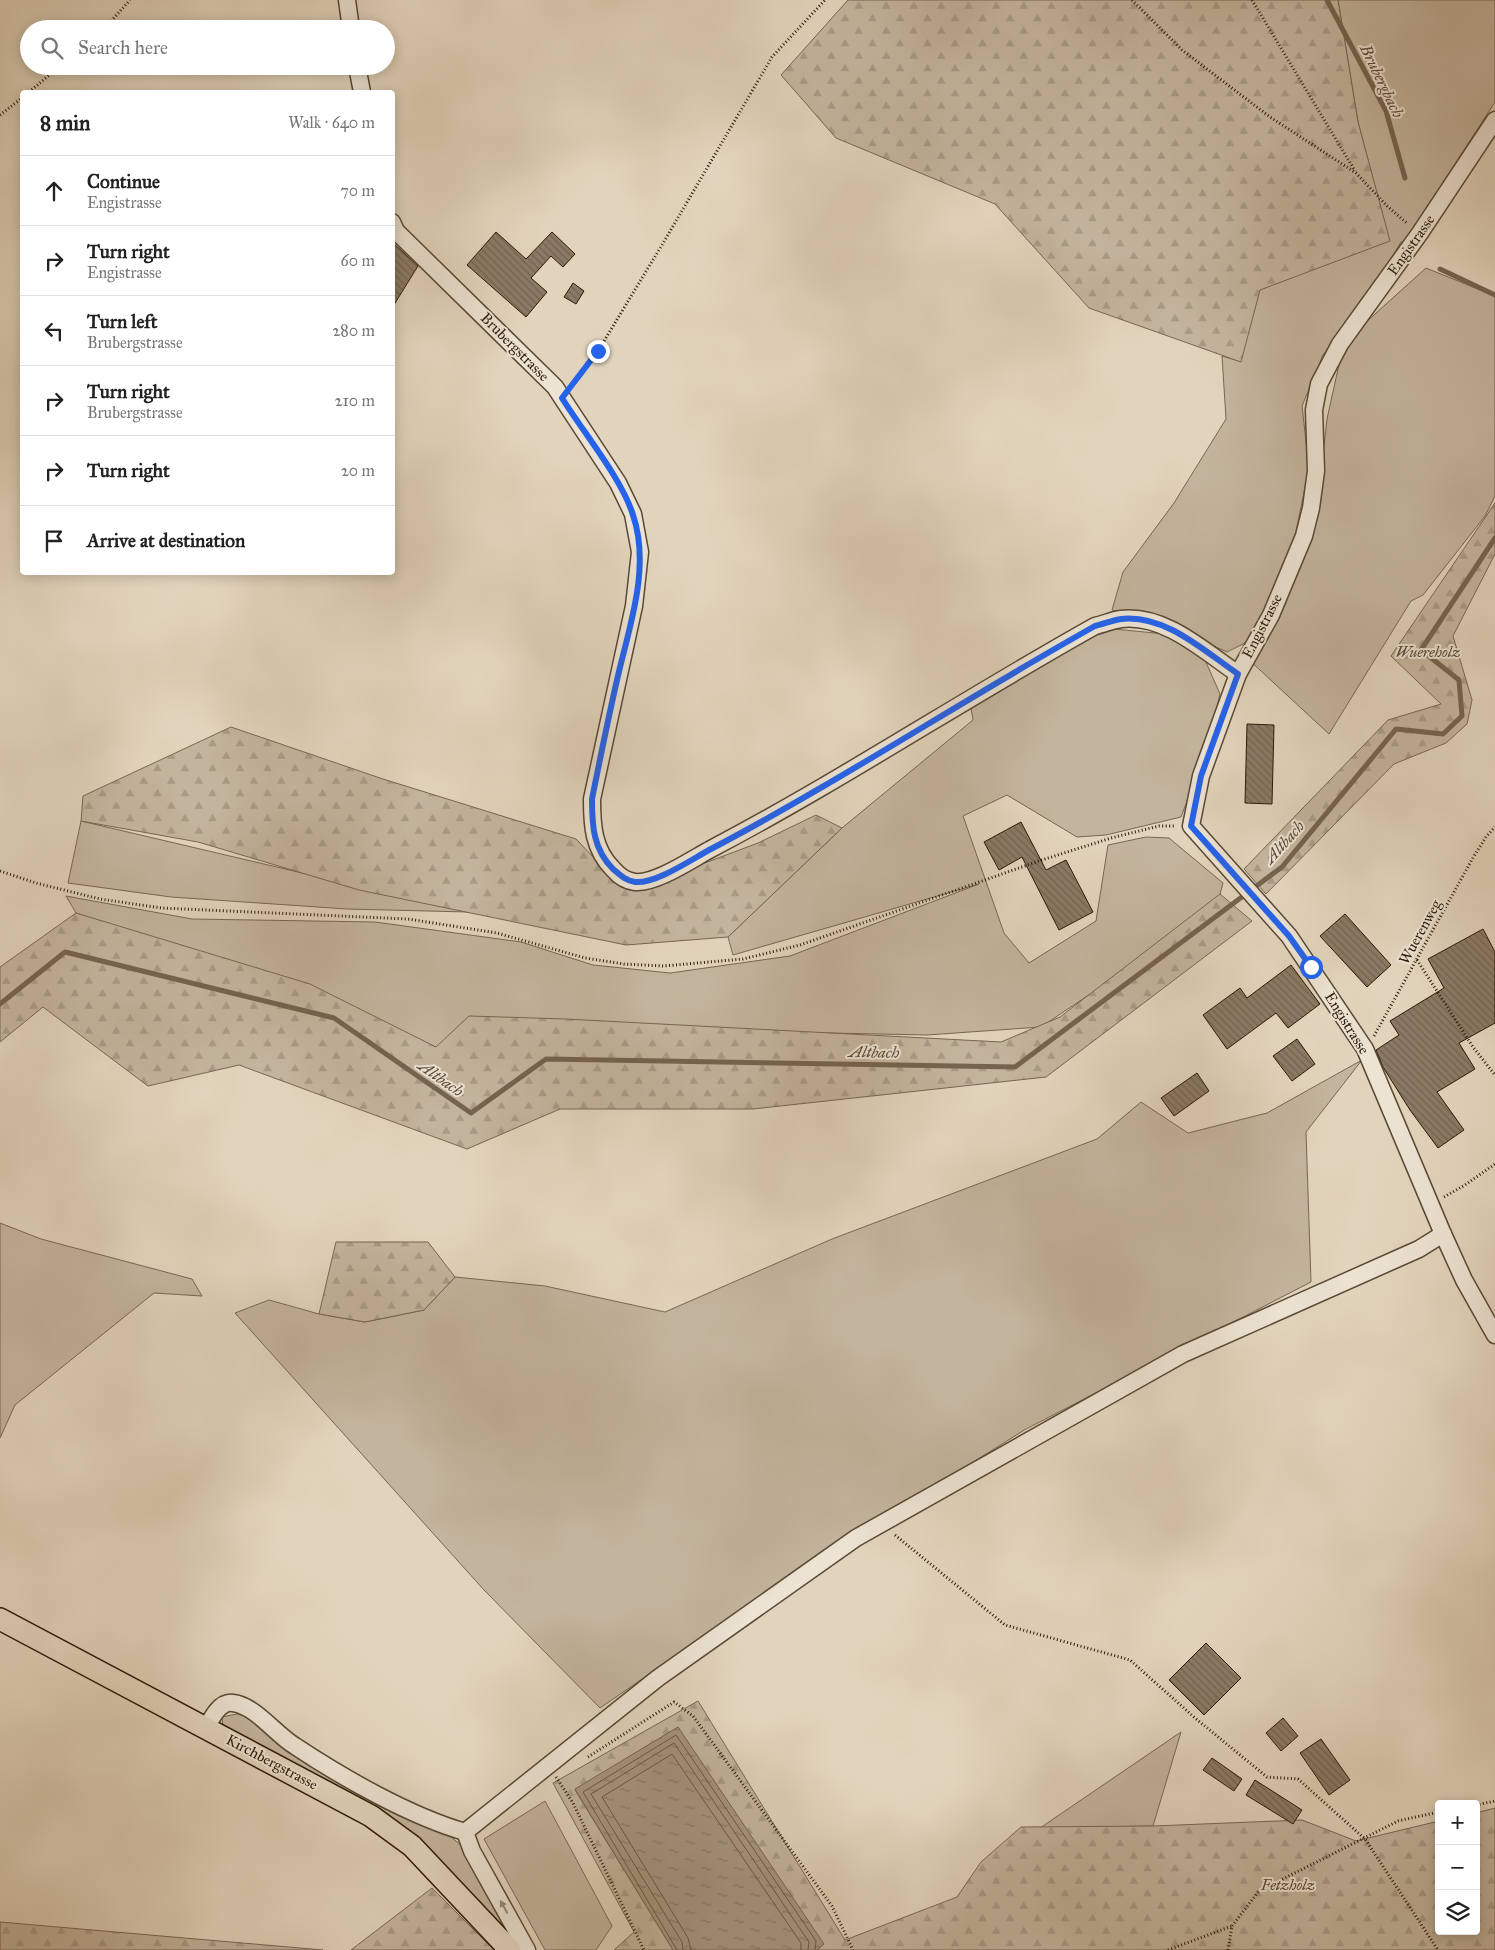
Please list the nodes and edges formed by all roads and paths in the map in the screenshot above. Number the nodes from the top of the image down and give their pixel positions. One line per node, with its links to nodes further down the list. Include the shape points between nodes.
1 (130, 0): 6 (path)
2 (346, 0): 7 (street)
3 (825, 0): 18 (path, via 772,57 608,334)
4 (1132, 0): 15 (path, via 1182,50 1270,117)
5 (1252, 0): 15 (path)
6 (112, 20)
7 (349, 20)
8 (49, 75): 10 (path)
9 (359, 75): 11 (street)
10 (31, 90)
11 (362, 90)
12 (20, 100): 13 (path)
13 (0, 115)
14 (1495, 120): 17 (street, Engistrasse)
15 (1356, 173): 17 (path, via 1388,207)
16 (395, 228): 18 (street, Brubergstrasse)
17 (1420, 234): 19 (street, Engistrasse, via 1340,344 1318,384 1314,410 1316,471 1304,536 1270,615)
18 (562, 398): 19 (street, Brubergstrasse, via 618,483 633,514 639,536 640,567 634,606 592,799 592,826 598,850 622,878 642,882 662,875 748,829 1095,626 1122,619 1148,620 1177,633)
19 (1238, 674): 20 (street, Engistrasse, via 1201,776)
20 (1191, 826): 22 (path, via 1160,826 1111,838 800,945 743,959 664,966 585,958 497,933 408,918 144,905 100,899); 24 (street, Engistrasse, via 1289,936)
21 (1495, 827): 23 (path, Wuerenweg, via 1474,856)
22 (0, 871)
23 (1418, 960): 24 (path, Wuerenweg); 25 (path, via 1473,1047)
24 (1365, 1049): 27 (street, Engistrasse)
25 (1495, 1075)
26 (1495, 1164): 27 (path)
27 (1430, 1204): 28 (street, Engistrasse)
28 (1443, 1234): 29 (street, Engistrasse); 30 (street, via 1419,1249 1183,1354)
29 (1495, 1335)
30 (882, 1524): 38 (street, via 856,1538 666,1672); 39 (path, via 1005,1625 1130,1660 1194,1718 1267,1777 1298,1779)
31 (0, 1619): 32 (main road, Kirchbergstrasse)
32 (207, 1728): 38 (street, via 222,1706 230,1702 239,1704 251,1710 292,1745 338,1774 432,1820); 41 (main road, Kirchbergstrasse, via 394,1831 430,1863)
33 (581, 1761): 44 (path, via 674,1702 693,1716 826,1898)
34 (564, 1772): 43 (path, via 556,1777 573,1803)
35 (1495, 1801): 36 (path)
36 (1480, 1804)
37 (1435, 1813): 39 (path, via 1398,1821)
38 (465, 1832): 42 (street, one-way to 38, via 472,1851)
39 (1365, 1839): 40 (path, via 1259,1891); 47 (path)
40 (1232, 1926): 45 (path); 46 (path)
41 (510, 1950)
42 (527, 1950)
43 (644, 1950)
44 (853, 1950)
45 (1168, 1950)
46 (1228, 1950)
47 (1438, 1950)

